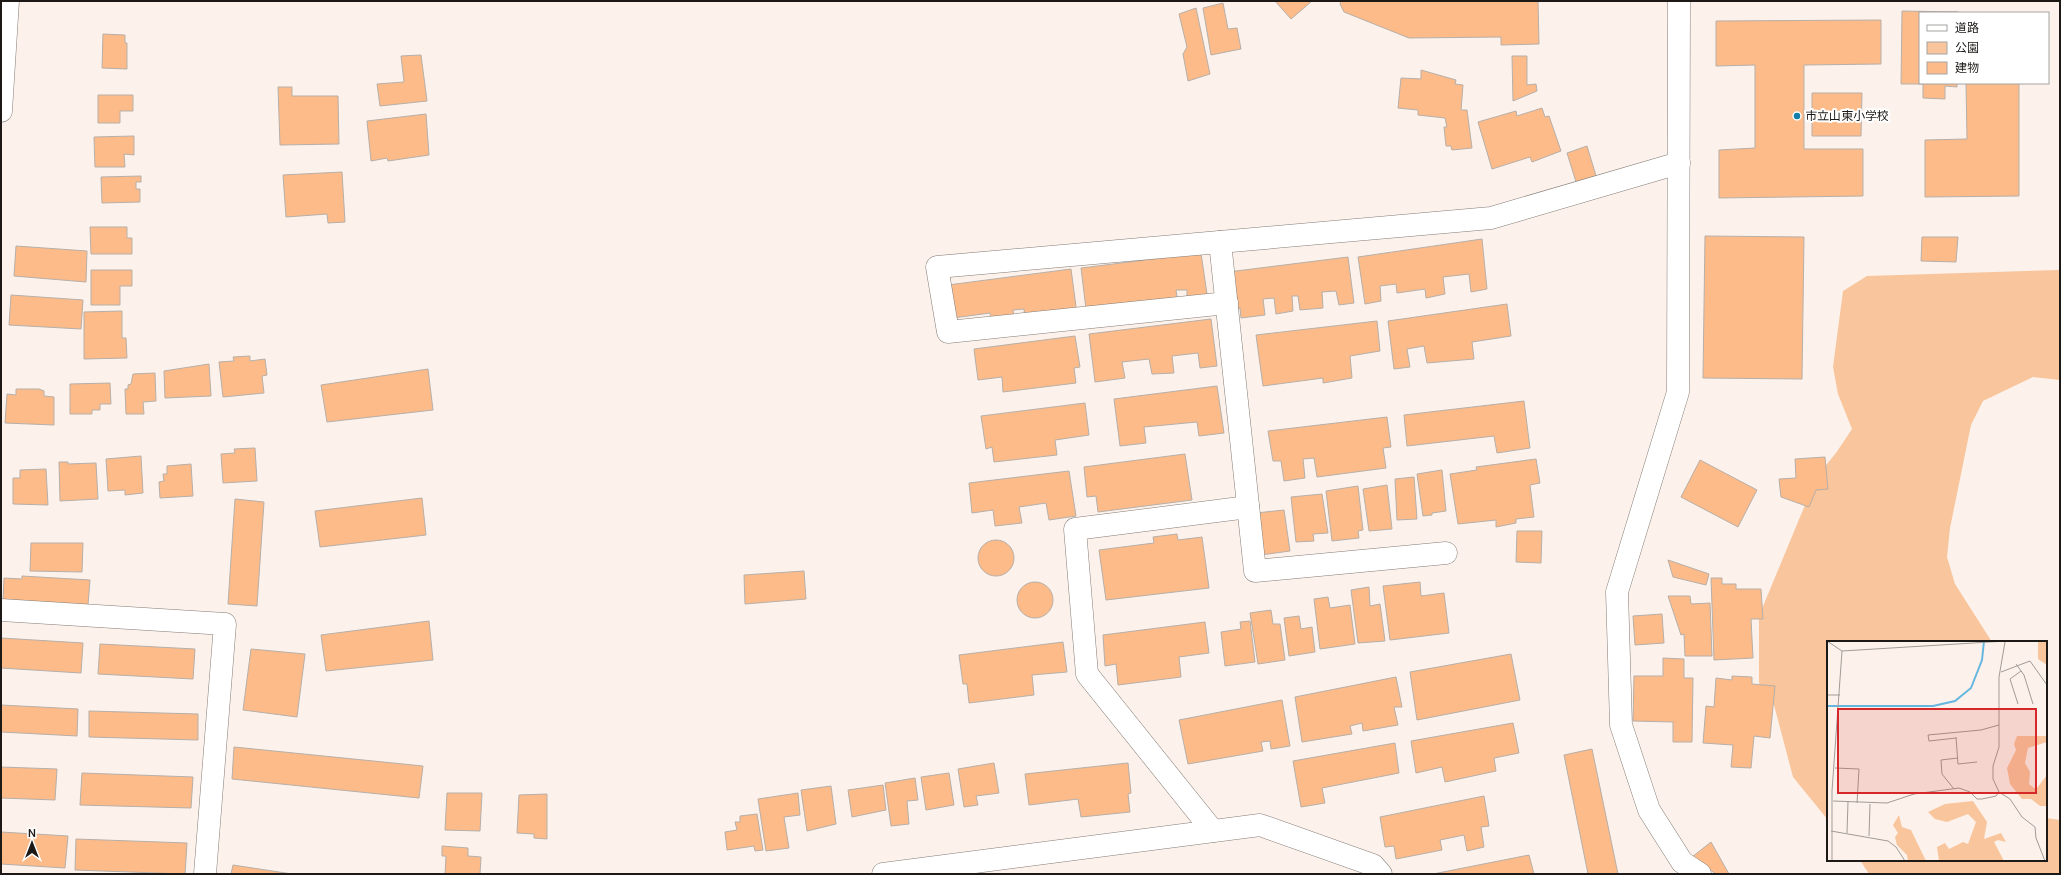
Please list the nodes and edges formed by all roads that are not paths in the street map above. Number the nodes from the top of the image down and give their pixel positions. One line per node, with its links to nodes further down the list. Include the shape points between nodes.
1 (1679, 1): 4 (street)
2 (6, 2): 3 (street)
3 (1, 111)
4 (1678, 163): 5 (street, via 1491,218); 11 (street, via 1678,392 1617,592 1621,725 1649,810)
5 (1220, 242): 6 (street); 6 (street, via 937,267 948,332)
6 (1227, 303): 7 (street)
7 (1248, 507): 8 (street, via 1255,571); 10 (street, via 1075,530 1087,674)
8 (1446, 553)
9 (1, 610): 12 (street, via 225,624)
10 (1213, 831): 13 (street); 14 (street, via 1260,825 1373,865)
11 (1678, 868): 15 (street)
12 (205, 874)
13 (883, 874)
14 (1381, 874)
15 (1700, 874)

